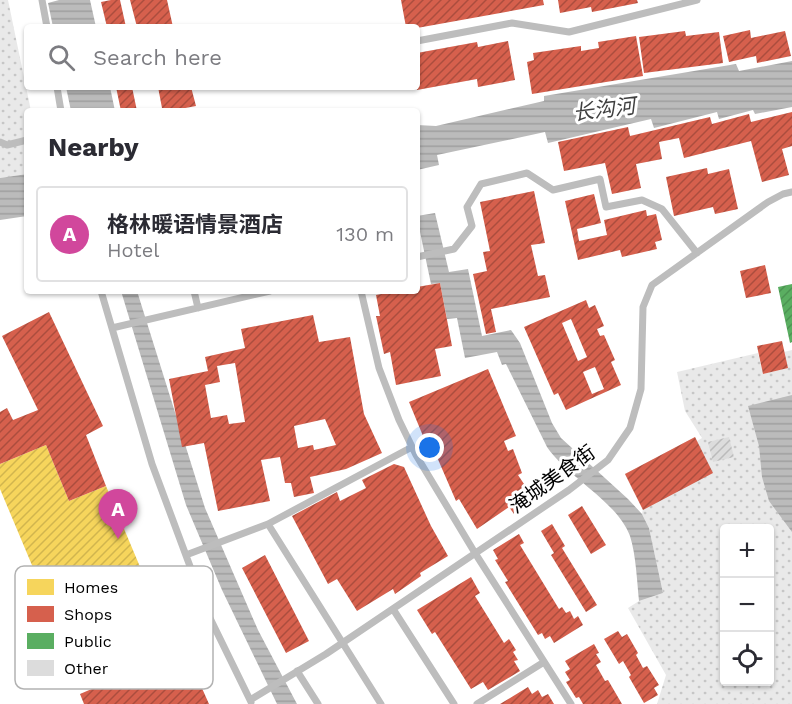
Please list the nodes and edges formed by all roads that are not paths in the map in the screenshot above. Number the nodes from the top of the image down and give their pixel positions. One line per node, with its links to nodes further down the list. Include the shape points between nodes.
1 (42, 0): 3 (lane)
2 (698, 0): 4 (lane, via 569,32 512,23)
3 (46, 24)
4 (420, 40)
5 (58, 90): 6 (lane)
6 (60, 108)
7 (24, 141): 8 (lane, via 7,145)
8 (0, 142)
9 (792, 192): 10 (lane, 淹城美食街, via 768,202)
10 (697, 253): 11 (lane, via 662,208 642,200 606,207 600,179 553,190 527,173 481,184 468,207 472,226 454,249); 20 (lane, 淹城美食街, via 652,285 643,307 641,389 630,428 608,460)
11 (420, 256)
12 (103, 294): 17 (lane)
13 (195, 294): 16 (lane)
14 (257, 294): 16 (lane)
15 (362, 294): 18 (lane, via 379,368)
16 (198, 308): 17 (lane)
17 (112, 328): 21 (lane, via 152,464)
18 (412, 447): 19 (lane); 20 (lane)
19 (268, 524): 21 (lane); 25 (lane)
20 (475, 553): 23 (lane, 淹城美食街); 26 (lane)
21 (186, 555): 22 (lane)
22 (190, 566)
23 (393, 609): 25 (lane, 淹城美食街); 31 (lane)
24 (213, 624): 28 (lane)
25 (342, 643): 27 (lane, 淹城美食街); 30 (lane)
26 (544, 662): 32 (lane); 33 (lane)
27 (297, 671): 28 (lane, 淹城美食街); 29 (lane)
28 (251, 702)
29 (318, 704)
30 (381, 704)
31 (454, 704)
32 (477, 704)
33 (571, 704)

